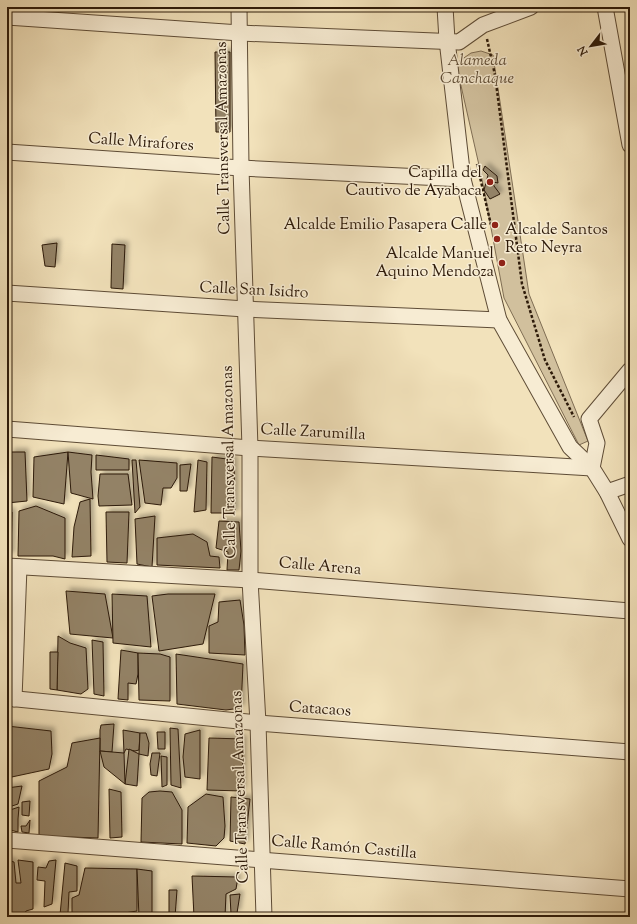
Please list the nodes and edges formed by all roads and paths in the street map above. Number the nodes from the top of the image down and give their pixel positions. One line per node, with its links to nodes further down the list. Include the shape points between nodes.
1 (240, 7): 7 (street, Calle Transversal Amazonas)
2 (446, 7): 8 (street)
3 (531, 7): 6 (street)
4 (605, 7): 9 (street)
5 (7, 17): 7 (street)
6 (483, 25): 8 (street, via 459,42); 19 (path, via 495,75 522,284 545,360)
7 (240, 33): 8 (street); 12 (street, Calle Transversal Amazonas)
8 (447, 40): 13 (street)
9 (630, 145)
10 (7, 152): 12 (street, Calle Mirafores)
11 (476, 160): 14 (path)
12 (241, 168): 13 (street, Calle Mirafores); 16 (street, Calle Transversal Amazonas)
13 (463, 179): 17 (street)
14 (492, 228)
15 (7, 293): 16 (street, Calle San Isidro)
16 (245, 309): 17 (street, Calle San Isidro); 21 (street, Calle Transversal Amazonas)
17 (499, 320): 22 (street, via 570,447)
18 (630, 370): 22 (street, via 589,419 597,443)
19 (575, 419)
20 (7, 429): 21 (street, Calle Zarumilla)
21 (250, 448): 22 (street, Calle Zarumilla); 27 (street, Calle Transversal Amazonas)
22 (592, 468): 24 (street)
23 (630, 484): 24 (street)
24 (607, 492): 25 (street)
25 (630, 539)
26 (13, 566): 27 (street, Calle Arena); 29 (street)
27 (250, 580): 28 (street, Calle Arena); 30 (street, Calle Transversal Amazonas)
28 (630, 611)
29 (11, 699): 30 (street, Catacaos)
30 (258, 723): 31 (street, Catacaos); 33 (street, Calle Transversal Amazonas)
31 (630, 752)
32 (7, 840): 33 (street, Calle Ramón Castilla)
33 (262, 859): 34 (street, Calle Ramón Castilla); 35 (street, Calle Transversal Amazonas)
34 (630, 889)
35 (264, 917)

